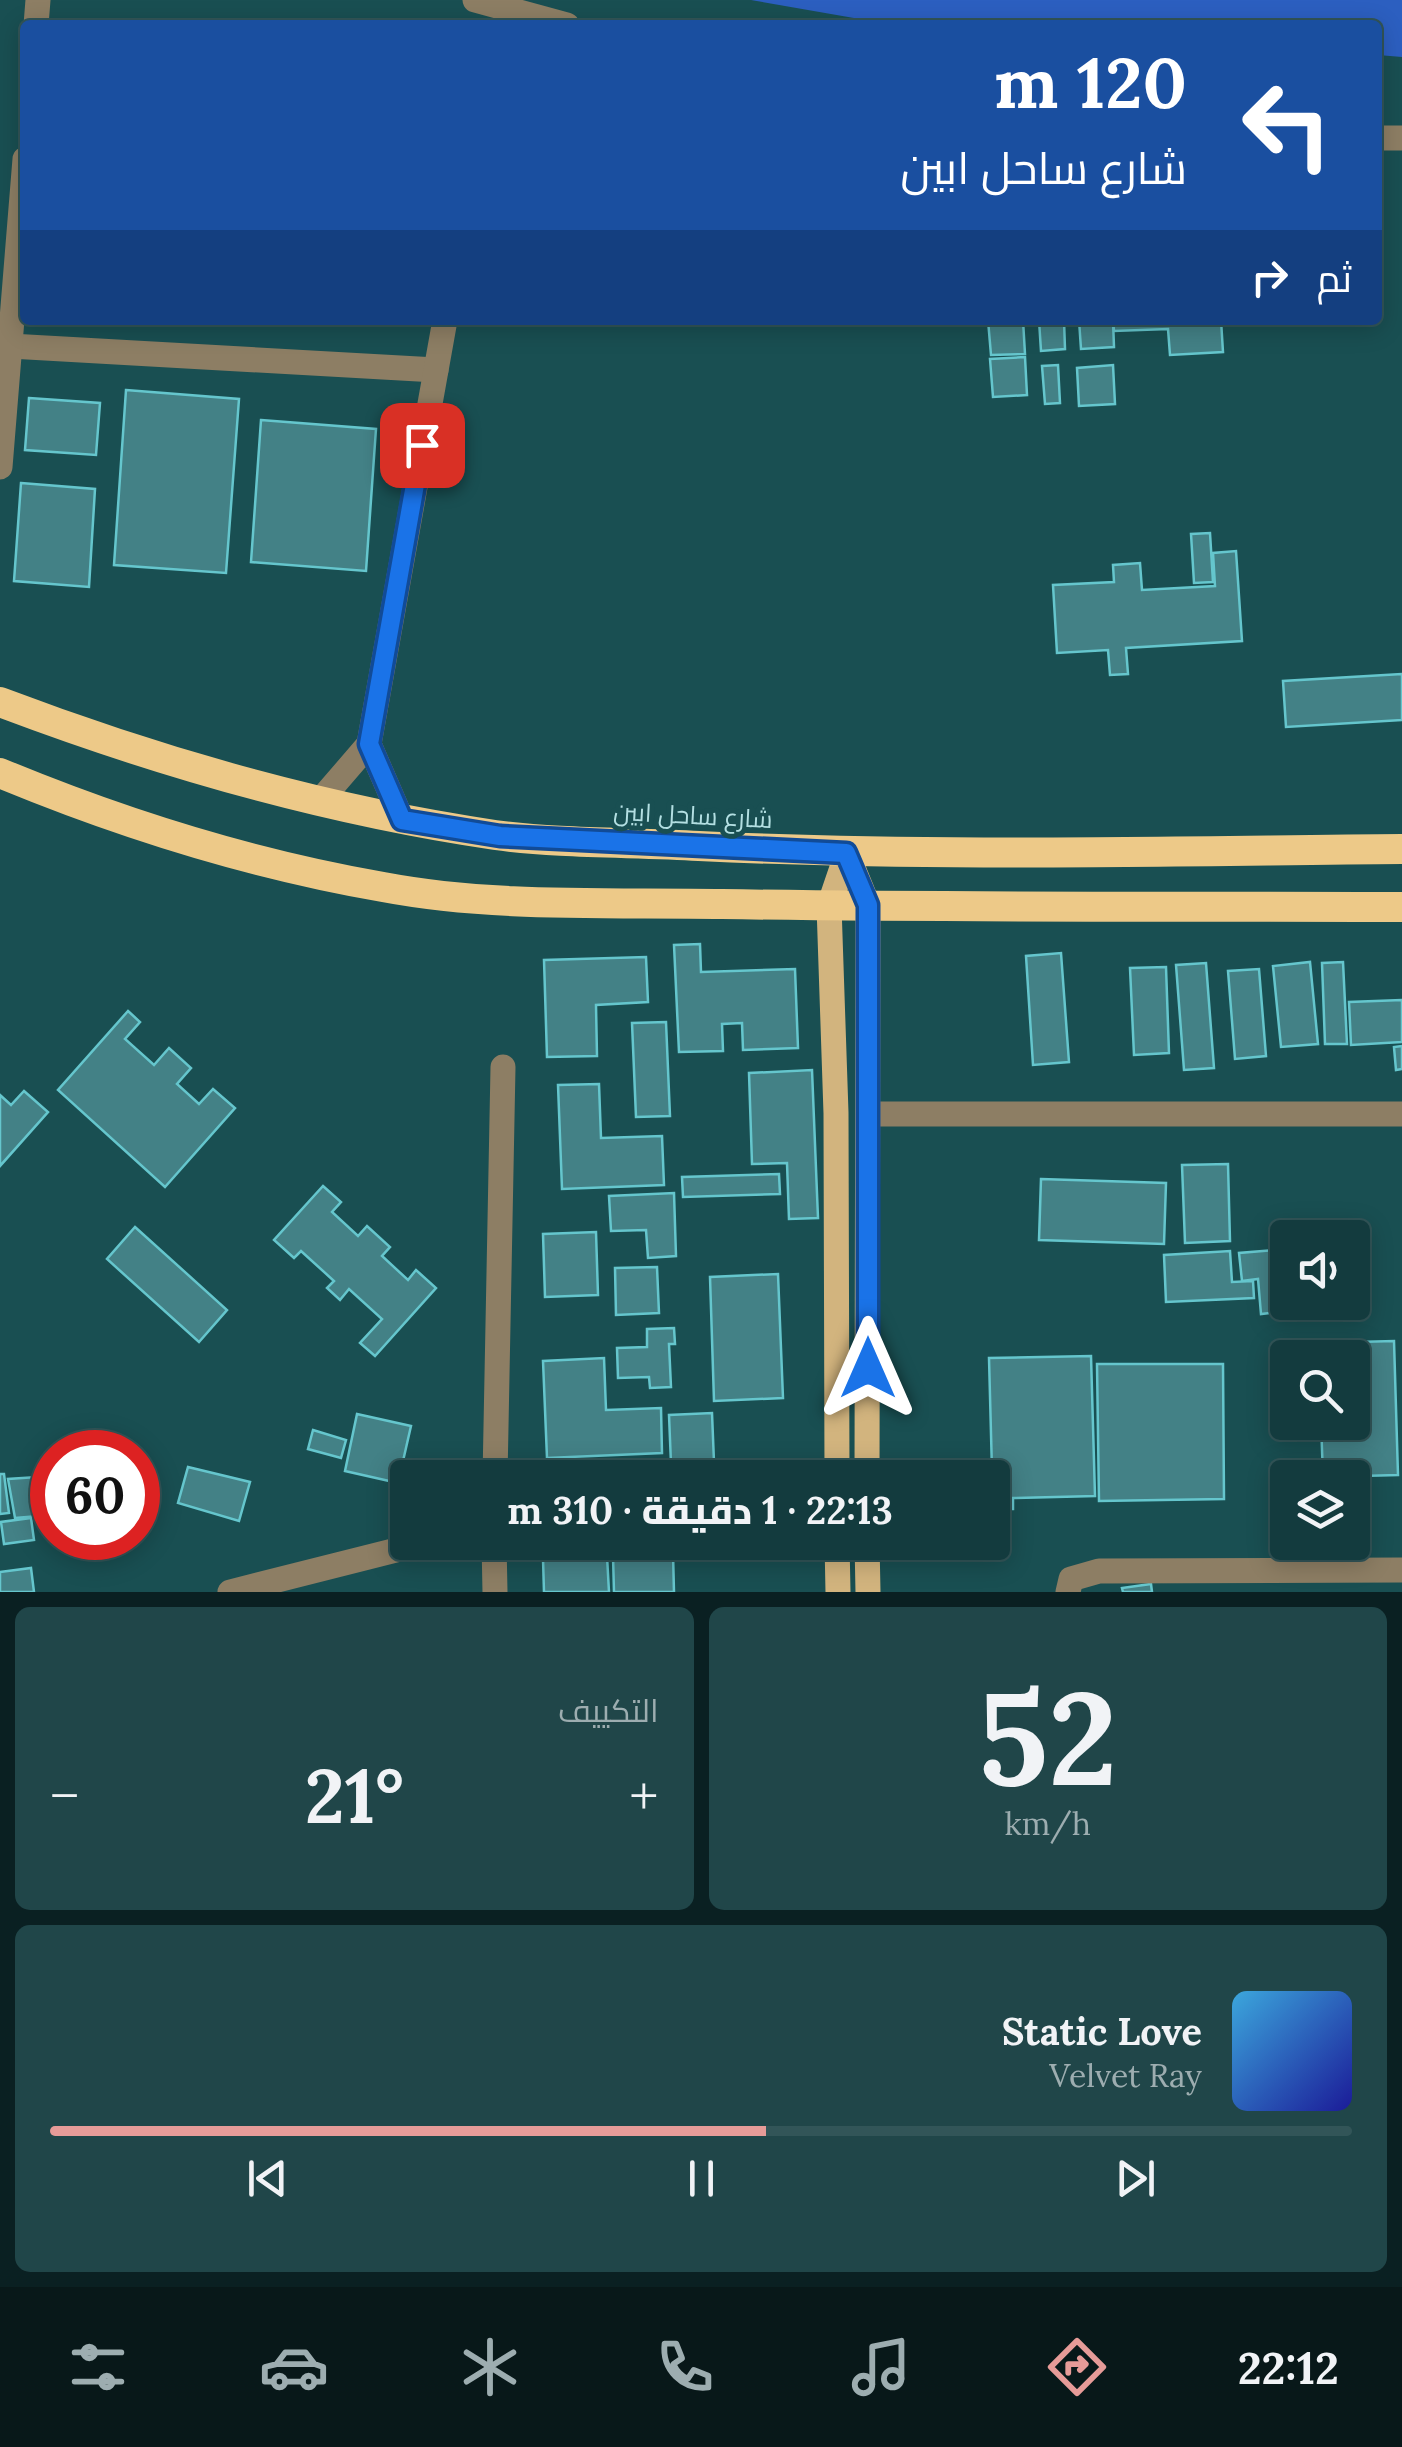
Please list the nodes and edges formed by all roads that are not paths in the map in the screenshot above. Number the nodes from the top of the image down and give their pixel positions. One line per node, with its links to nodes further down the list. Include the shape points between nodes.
1 (475, 0): 2 (street)
2 (501, 17)
3 (20, 221): 5 (street)
4 (444, 325): 6 (street)
5 (10, 346): 6 (street); 7 (street)
6 (436, 370): 9 (street)
7 (0, 467)
8 (0, 702): 11 (highway, شارع ساحل ابين, via 106,742)
9 (369, 744): 11 (street); 12 (street)
10 (0, 772): 16 (highway, via 141,826 385,888 487,900)
11 (319, 802): 12 (highway, شارع ساحل ابين)
12 (402, 820): 14 (highway, شارع ساحل ابين, via 500,836)
13 (1402, 849): 14 (highway, شارع ساحل ابين)
14 (846, 853): 15 (main road); 16 (main road)
15 (868, 905): 16 (highway); 17 (highway); 20 (main road)
16 (829, 906): 19 (main road)
17 (1402, 907)
18 (503, 1067): 22 (street)
19 (836, 1112): 20 (main road); 23 (main road)
20 (869, 1114): 21 (street); 24 (main road)
21 (1402, 1114)
22 (495, 1460)
23 (837, 1460)
24 (867, 1460)
25 (390, 1552): 30 (street)
26 (494, 1560): 31 (street)
27 (837, 1560): 32 (main road)
28 (867, 1560): 33 (main road)
29 (1402, 1570): 34 (street, via 1099,1571 1071,1579)
30 (230, 1592)
31 (494, 1592)
32 (838, 1592)
33 (868, 1592)
34 (1068, 1592)

